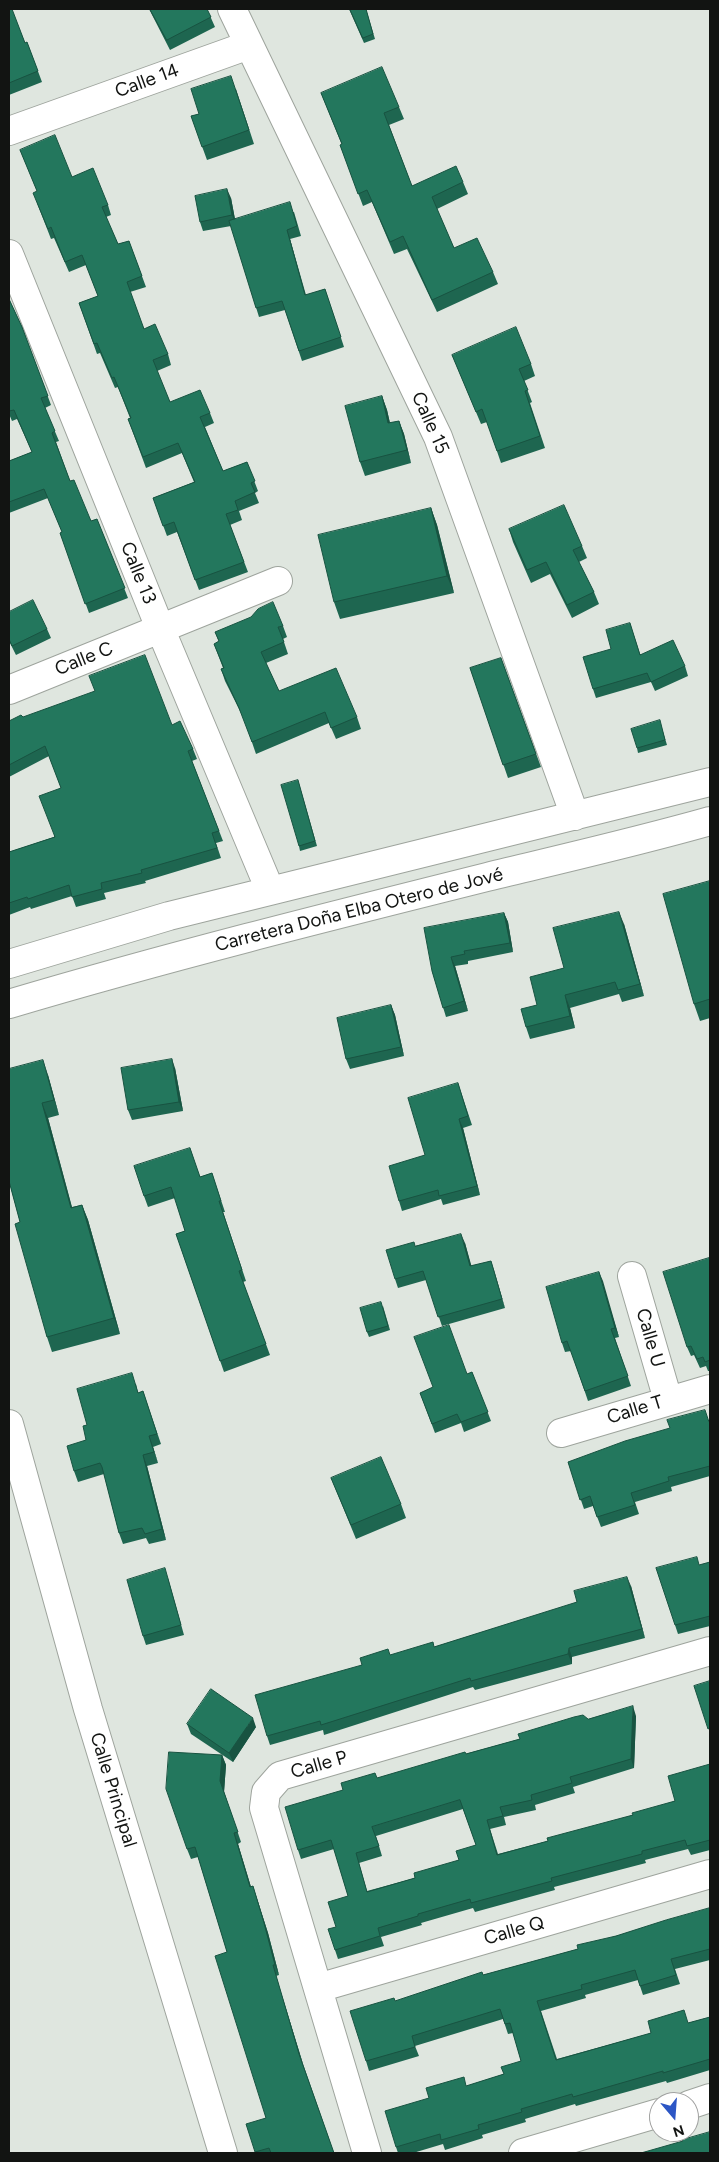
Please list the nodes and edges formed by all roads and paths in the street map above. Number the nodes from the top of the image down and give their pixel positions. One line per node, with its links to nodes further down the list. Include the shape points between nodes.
1 (232, 9): 2 (street)
2 (249, 45): 3 (street, Calle 14); 9 (street, Calle 15, via 438,437)
3 (9, 131)
4 (9, 254): 6 (street, Calle 13)
5 (278, 580): 6 (street, Calle C)
6 (160, 628): 7 (street, Calle C); 11 (street, Calle 13)
7 (9, 690)
8 (710, 782): 9 (street)
9 (575, 816): 11 (street)
10 (710, 821): 13 (street, Carretera Doña Elba Otero de Jové, via 168,958)
11 (270, 890): 12 (street, via 169,916)
12 (9, 964)
13 (9, 1004)
14 (632, 1276): 16 (street, Calle U)
15 (710, 1389): 16 (street, Calle T)
16 (668, 1400): 18 (street, Calle T)
17 (9, 1424): 23 (street, Calle Principal, via 88,1709)
18 (561, 1433)
19 (710, 1651): 21 (street, Calle P, via 280,1776 266,1792 264,1808)
20 (710, 1874): 21 (street, Calle Q)
21 (318, 1988): 24 (street, Calle P)
22 (649, 2116): 25 (street)
23 (222, 2153)
24 (367, 2153)
25 (523, 2153)

